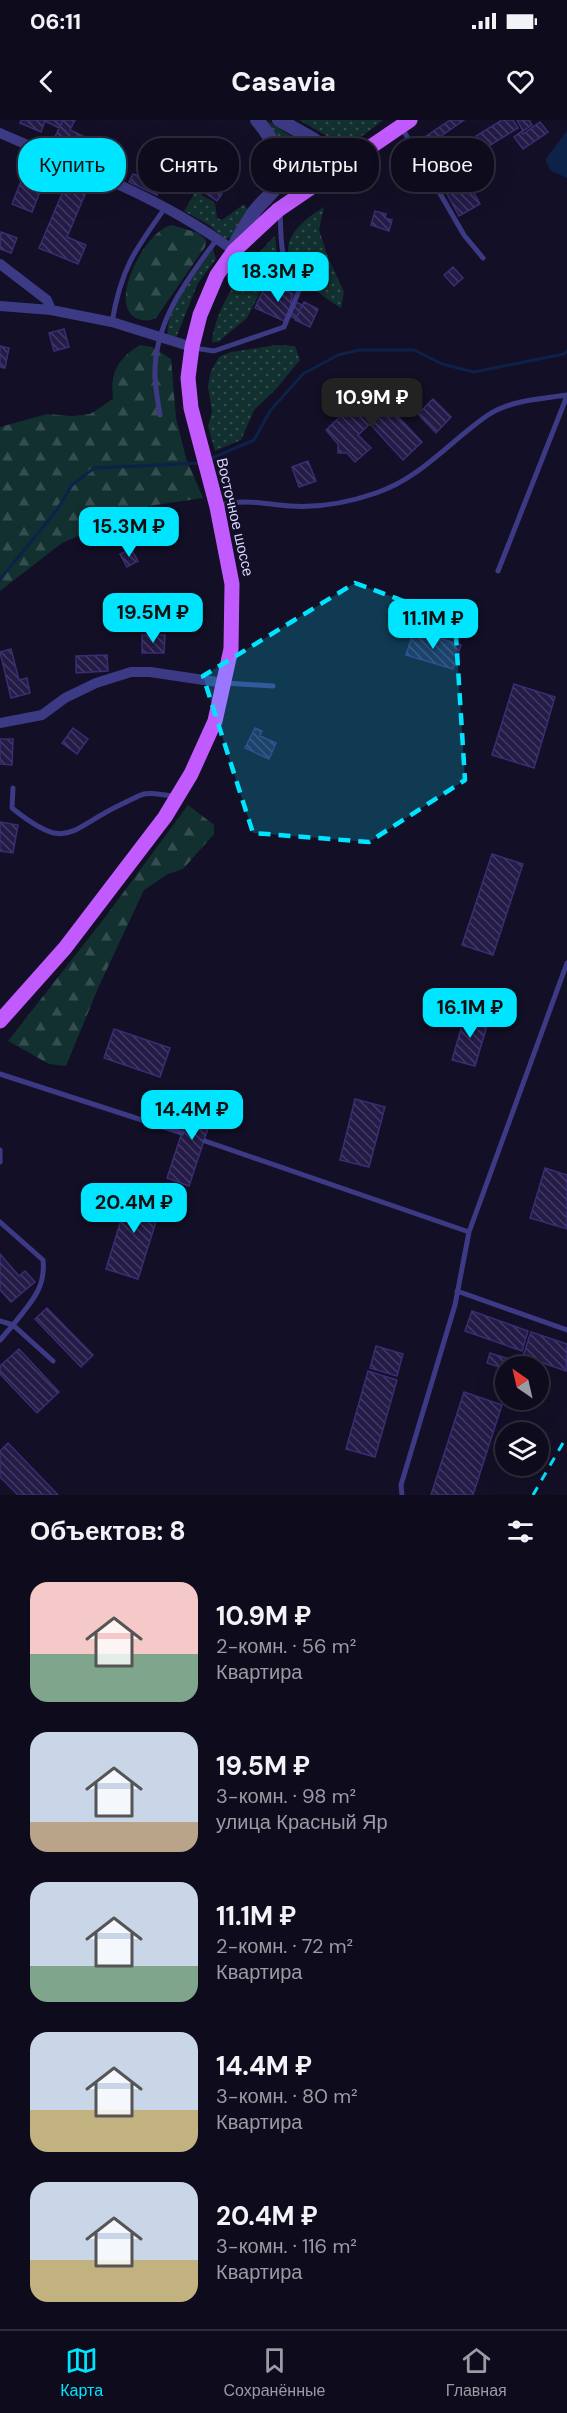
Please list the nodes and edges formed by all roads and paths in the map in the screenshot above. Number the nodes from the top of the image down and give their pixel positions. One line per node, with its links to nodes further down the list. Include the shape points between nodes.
1 (257, 120): 11 (street, via 278,157 280,181 253,214)
2 (279, 120): 5 (street)
3 (405, 123): 6 (main road, Восточное шоссе); 12 (lane, via 465,235)
4 (0, 133): 8 (street)
5 (311, 138)
6 (379, 141)
7 (305, 192): 9 (main road, Восточное шоссе)
8 (165, 207): 10 (street); 16 (lane, via 132,254 120,282)
9 (280, 209): 11 (main road, Восточное шоссе); 18 (lane, via 284,262 300,288 284,327 214,351)
10 (217, 239): 11 (street); 17 (lane, via 177,295)
11 (233, 251): 18 (main road, Восточное шоссе, via 217,275)
12 (483, 258)
13 (0, 264): 15 (street, via 47,300)
14 (0, 306): 15 (street)
15 (51, 310): 16 (street)
16 (112, 322): 17 (street)
17 (160, 338): 18 (street); 20 (lane, via 155,376)
18 (192, 347): 21 (main road, Восточное шоссе, via 188,378 198,438)
19 (567, 396): 21 (lane, via 514,403 489,415 424,468 378,493 334,504 293,506 238,500); 22 (lane)
20 (160, 415)
21 (217, 507): 23 (main road, Восточное шоссе, via 232,584 233,629)
22 (498, 571)
23 (224, 682): 24 (lane); 25 (street, via 131,672 96,683 42,715); 27 (main road, Восточное шоссе, via 215,721)
24 (273, 686)
25 (0, 723)
26 (13, 788): 27 (lane, via 12,808 46,832 63,834 76,832 109,810 144,794)
27 (178, 796): 29 (main road, Восточное шоссе, via 65,948)
28 (567, 963): 36 (lane)
29 (0, 1021)
30 (0, 1074): 31 (lane)
31 (182, 1133)
32 (205, 1141): 36 (lane)
33 (0, 1150): 34 (lane)
34 (0, 1162)
35 (0, 1222): 39 (lane, via 43,1260 41,1287)
36 (469, 1232): 37 (lane)
37 (457, 1291): 40 (lane); 43 (lane, via 401,1485)
38 (0, 1321): 39 (lane)
39 (13, 1324): 41 (lane); 42 (lane)
40 (567, 1330)
41 (0, 1340)
42 (52, 1361)
43 (402, 1495)

